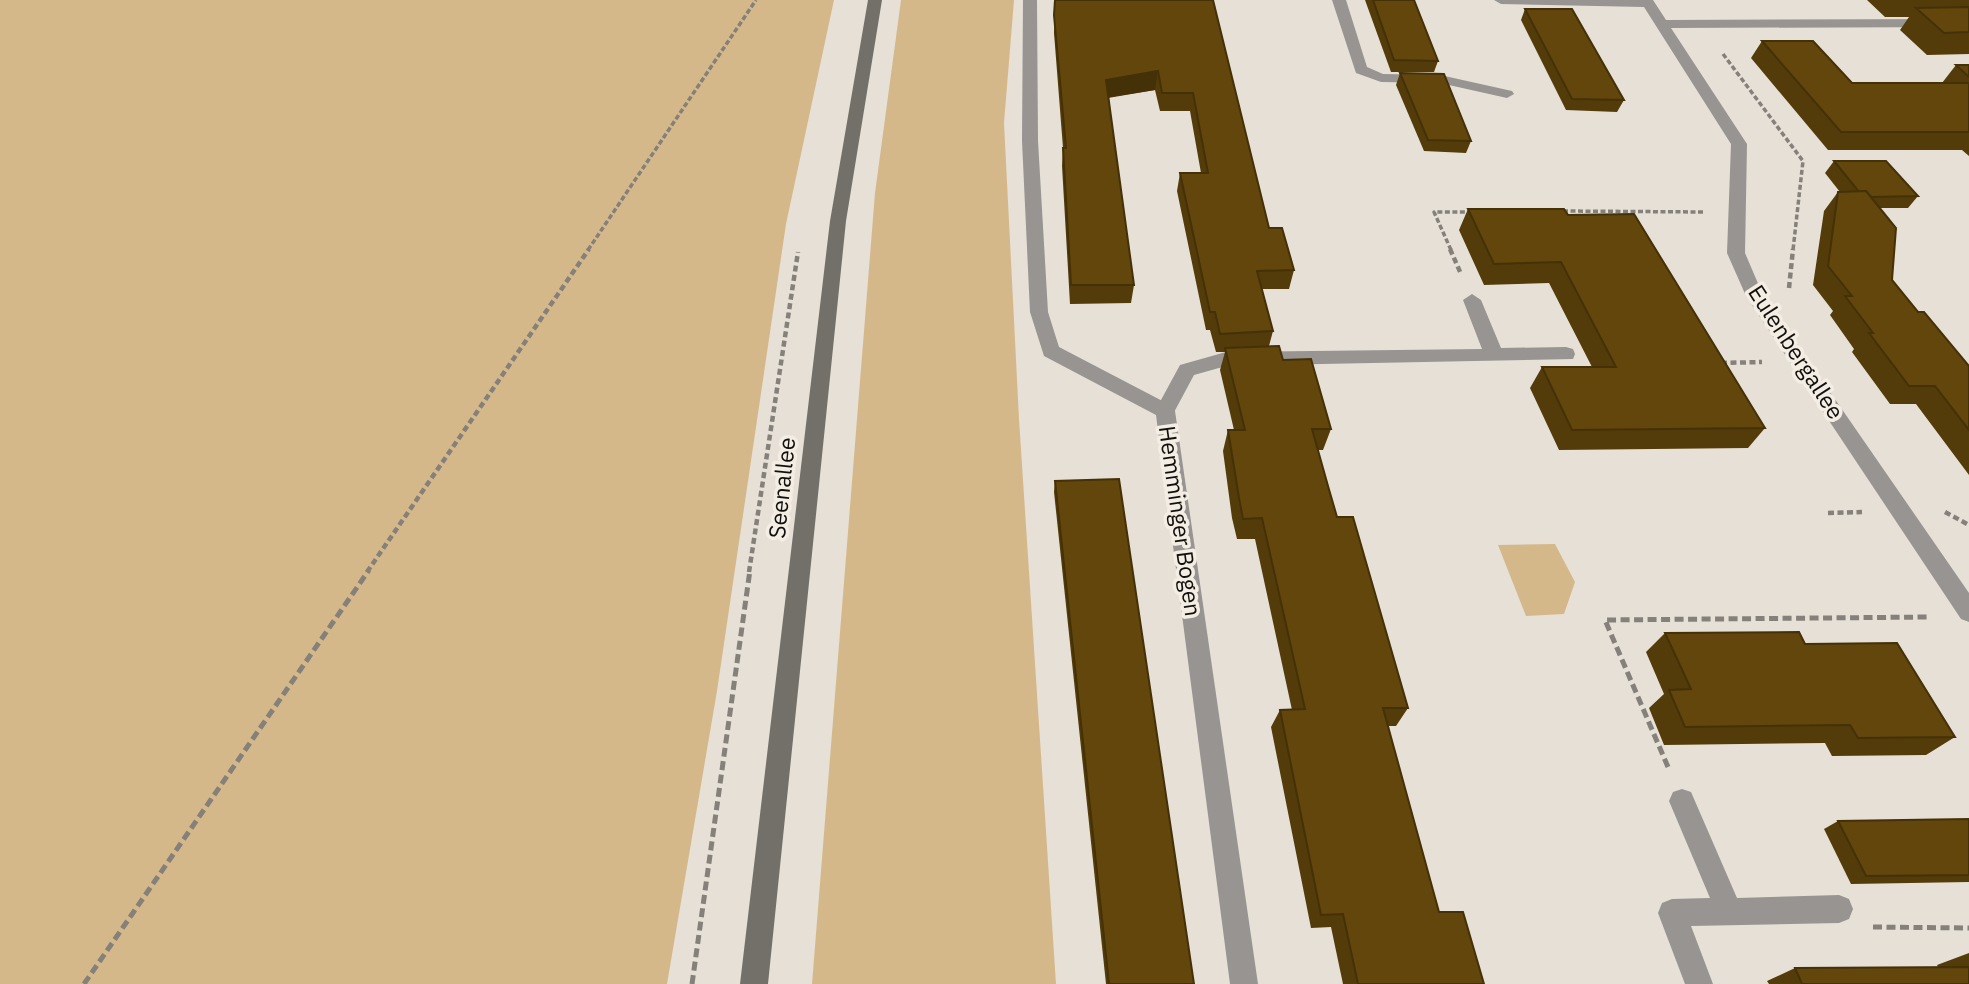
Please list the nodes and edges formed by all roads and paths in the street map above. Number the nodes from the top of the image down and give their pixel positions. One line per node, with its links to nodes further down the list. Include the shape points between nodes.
1 (756, 0): 31 (path)
2 (875, 0): 33 (main road, Seenallee, via 838,221)
3 (1030, 0): 21 (street, Hemminger Bogen, via 1030,141 1039,312 1051,351)
4 (1339, 0): 10 (street, via 1361,70 1381,78 1440,79)
5 (1501, 0): 6 (street)
6 (1647, 1): 7 (street, Eulenbergallee)
7 (1661, 24): 8 (street); 13 (street, Eulenbergallee, via 1739,144)
8 (1700, 24): 9 (street); 15 (path, via 1803,161)
9 (1969, 26)
10 (1507, 94)
11 (1559, 211): 13 (path, via 1698,210)
12 (1476, 212): 16 (path, via 1434,212)
13 (1738, 221): 19 (street, Eulenbergallee, via 1736,253 1755,296)
14 (799, 247): 32 (path, via 774,394)
15 (1788, 292)
16 (1472, 300): 18 (street)
17 (1566, 354): 18 (street)
18 (1494, 355): 21 (street, via 1226,359 1187,370)
19 (1801, 362): 20 (path); 24 (street, Eulenbergallee)
20 (1711, 364)
21 (1165, 411): 34 (street, Hemminger Bogen)
22 (1942, 510): 23 (path)
23 (1969, 525)
24 (1959, 580): 25 (street, Eulenbergallee)
25 (1969, 612)
26 (1943, 617): 27 (path, via 1605,620)
27 (1682, 801): 29 (street)
28 (1839, 909): 29 (street); 30 (path, via 1847,927)
29 (1730, 913): 35 (street, via 1672,913)
30 (1969, 928)
31 (84, 984)
32 (692, 984)
33 (754, 984)
34 (1244, 984)
35 (1699, 984)

